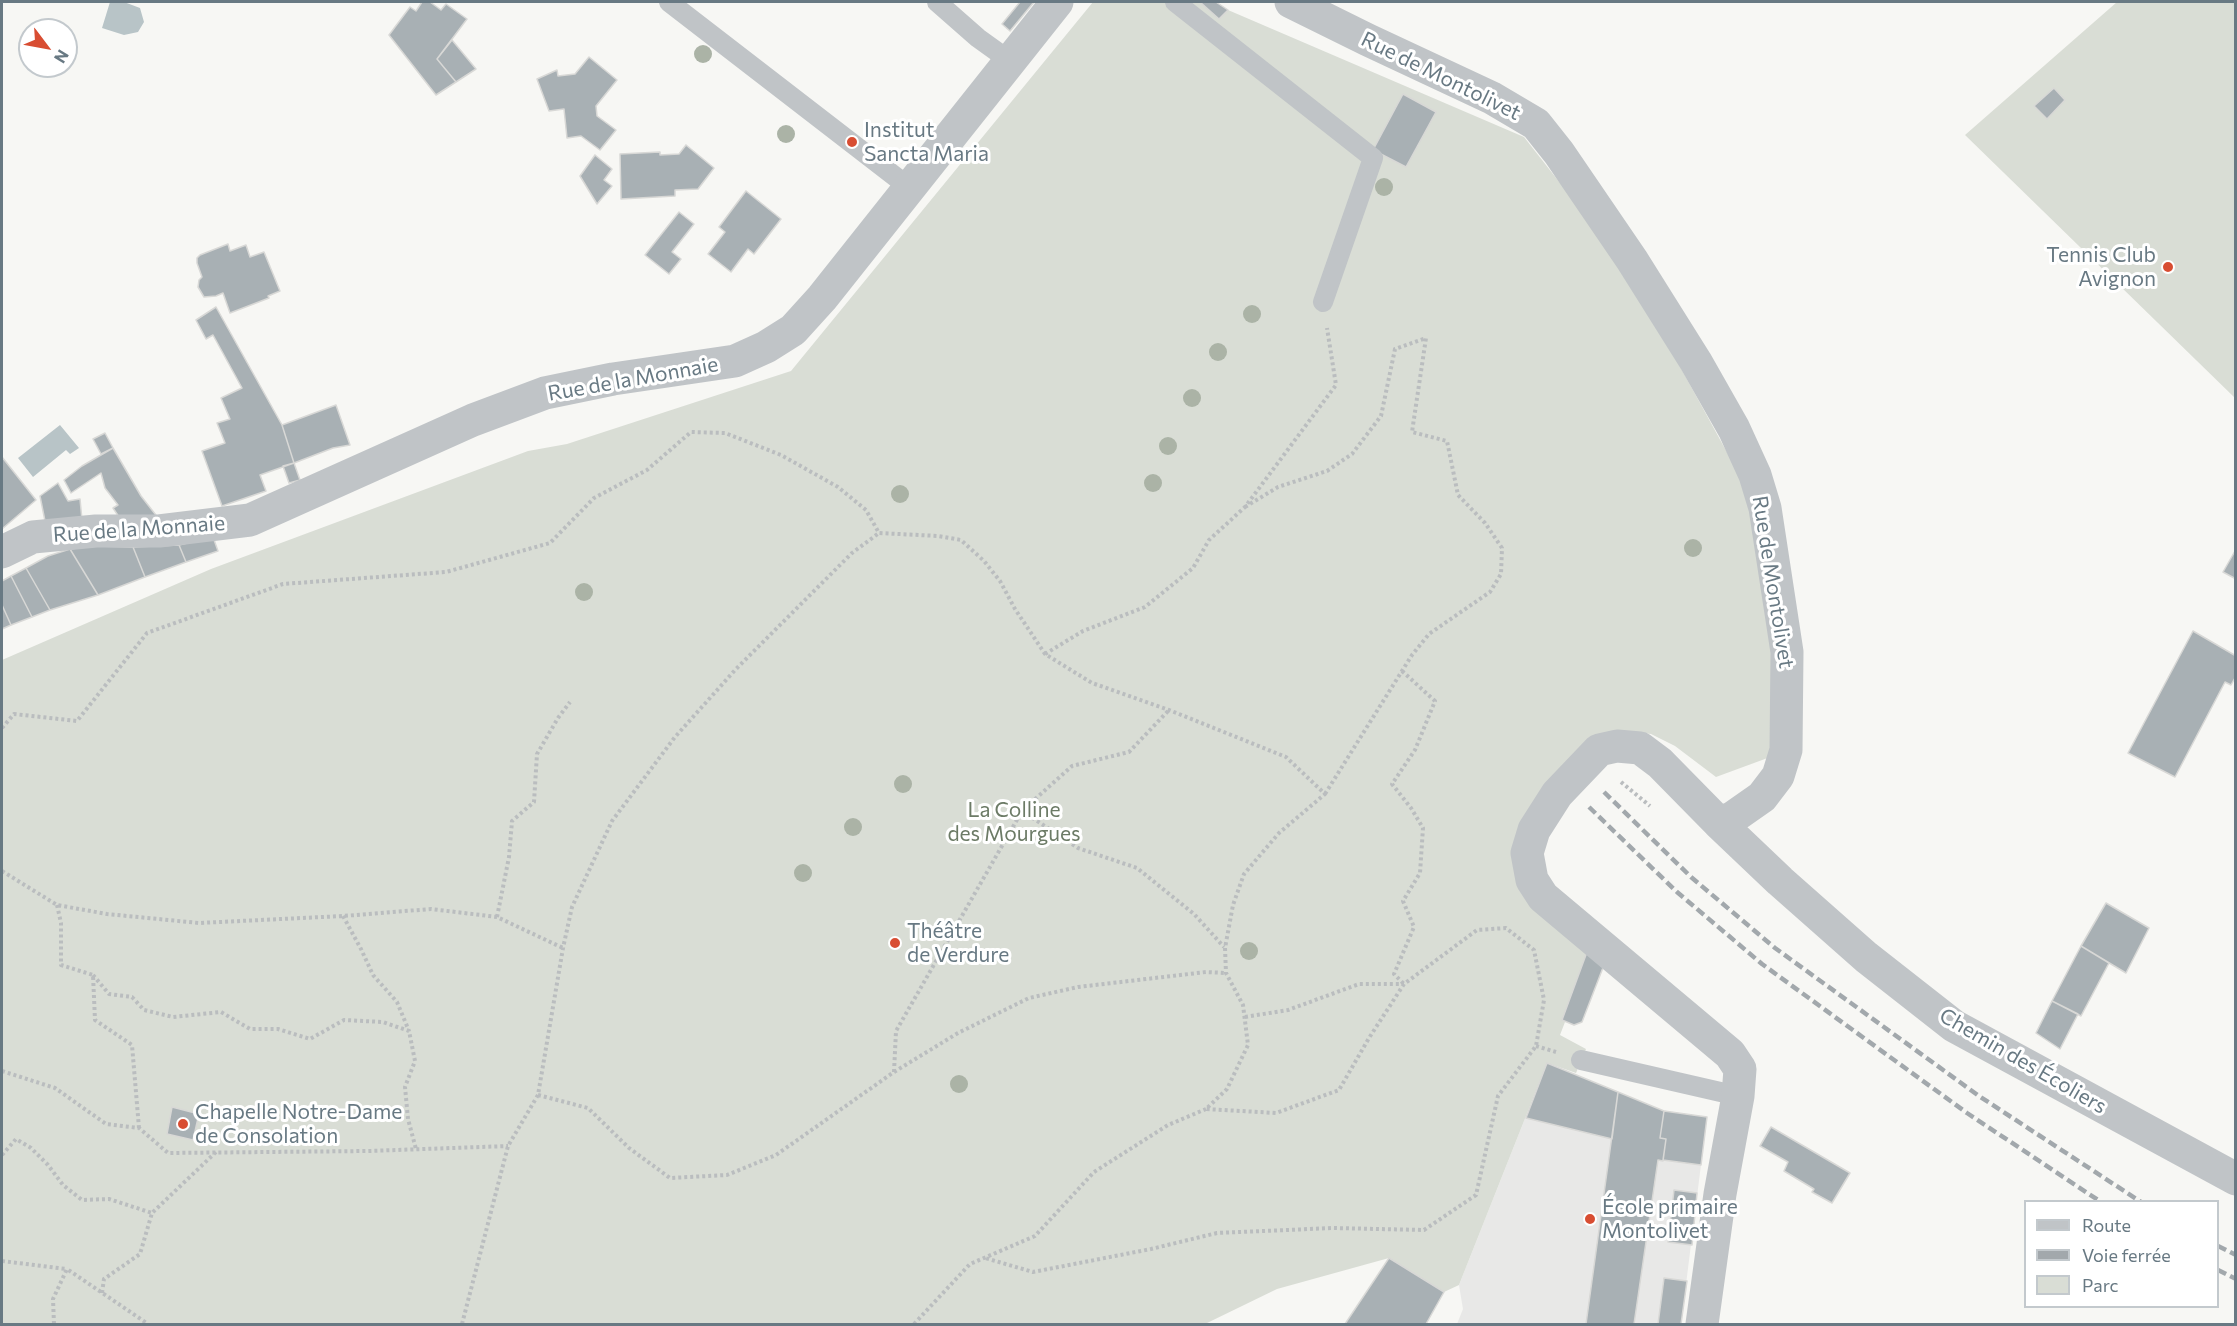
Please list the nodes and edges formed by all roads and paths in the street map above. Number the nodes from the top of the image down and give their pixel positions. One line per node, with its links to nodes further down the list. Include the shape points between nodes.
1 (669, 2): 7 (lane)
2 (937, 2): 6 (lane)
3 (1057, 2): 6 (street, Rue de la Monnaie)
4 (1175, 2): 8 (lane, via 1373,158)
5 (1291, 2): 21 (street, Rue de Montolivet, via 1492,98 1536,124 1632,260 1734,429 1765,508 1787,652 1786,750 1778,776 1762,796)
6 (1010, 61): 7 (street, Rue de la Monnaie)
7 (910, 188): 11 (street, Rue de la Monnaie, via 793,330 735,361 545,393 473,420 250,520 159,531 33,537)
8 (1323, 302): 9 (path, via 1336,385)
9 (1245, 507): 12 (path, via 1209,540 1193,568 1145,607 1083,631); 13 (path, via 1278,487 1327,471 1352,454 1381,416 1395,349 1426,338 1412,432 1447,441 1458,495 1502,548 1501,574 1490,592 1429,634)
10 (879, 533): 12 (path, via 962,540 1000,581); 16 (path, via 866,510 838,487 781,456 725,433 691,432 647,470 594,498 550,543 446,572 283,584 147,633 77,721 14,714); 26 (path, via 852,554 736,669 675,737 612,821 572,907)
11 (2, 552)
12 (1044, 654): 15 (path, via 1092,683)
13 (1402, 671): 18 (path); 30 (path, via 1435,700 1415,750 1392,784 1423,828 1420,873 1403,901 1414,927 1394,974)
14 (570, 702): 25 (path, via 537,754 534,802 512,821)
15 (1169, 710): 18 (path, via 1286,757); 19 (path, via 1129,752 1072,766)
16 (2, 728)
17 (1620, 781): 20 (path)
18 (1325, 794): 27 (path, via 1279,833 1244,874)
19 (1023, 811): 27 (path, via 1078,848 1137,868 1194,914); 35 (path, via 896,1030)
20 (1657, 812)
21 (1719, 823): 37 (street, via 1660,763 1640,748 1617,746 1599,750 1557,794 1534,830 1527,853 1532,879 1543,897 1730,1054 1740,1069); 44 (street, Chemin des Écoliers, via 1866,957 1954,1026)
22 (2, 871): 23 (path)
23 (57, 906): 24 (path, via 198,923); 29 (path, via 61,965)
24 (343, 916): 25 (path, via 431,909); 32 (path, via 373,975 397,1002)
25 (497, 917): 26 (path)
26 (563, 948): 36 (path)
27 (1225, 948): 28 (path)
28 (1226, 973): 31 (path); 35 (path, via 1078,987 1029,998 958,1033)
29 (93, 975): 32 (path, via 109,994 132,997 144,1010 173,1017 221,1012 250,1029 278,1029 310,1039 344,1020 383,1022); 39 (path, via 95,1020 132,1046)
30 (1404, 984): 31 (path, via 1359,984 1288,1010); 38 (path, via 1339,1090 1276,1113); 46 (path, via 1477,930 1506,928 1534,950 1544,1000 1536,1046 1498,1096 1476,1195 1424,1230 1333,1228 1217,1233 1033,1272)
31 (1245, 1017): 38 (path, via 1248,1045 1227,1089)
32 (409, 1031): 41 (path, via 415,1061 405,1087)
33 (1581, 1060): 37 (lane)
34 (2, 1071): 39 (path, via 55,1088 106,1124)
35 (894, 1072): 36 (path, via 776,1155 727,1175 670,1178 629,1148 588,1108)
36 (538, 1095): 40 (path)
37 (1738, 1096): 54 (street)
38 (1206, 1109): 46 (path, via 1168,1125 1094,1172 1035,1236)
39 (139, 1128): 42 (path, via 168,1153)
40 (508, 1146): 41 (path); 52 (path)
41 (416, 1150): 42 (path)
42 (216, 1152): 45 (path)
43 (2, 1155): 45 (path, via 16,1139 31,1148 63,1185 82,1200 109,1199)
44 (2235, 1179)
45 (152, 1213): 49 (path, via 140,1254 104,1279)
46 (985, 1258): 53 (path, via 970,1264)
47 (2, 1261): 48 (path)
48 (67, 1269): 49 (path); 50 (path, via 53,1299)
49 (102, 1293): 51 (path)
50 (54, 1324)
51 (148, 1324)
52 (462, 1324)
53 (914, 1324)
54 (1702, 1324)

